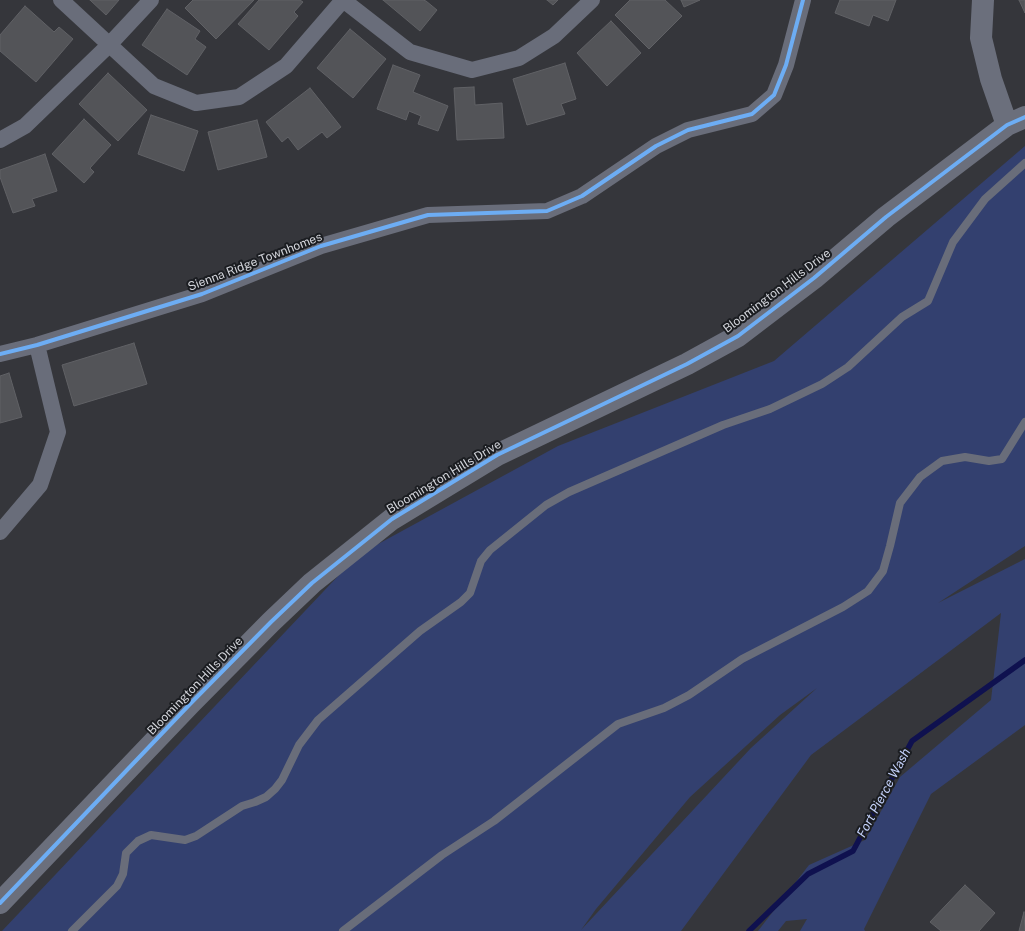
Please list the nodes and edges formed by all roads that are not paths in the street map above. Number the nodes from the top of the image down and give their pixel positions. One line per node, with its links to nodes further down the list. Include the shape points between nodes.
1 (60, 0): 7 (street)
2 (150, 0): 7 (street)
3 (343, 0): 4 (street, via 410,52 472,70 520,58 554,36); 7 (street, via 286,66 239,97 196,103 154,86)
4 (592, 0)
5 (803, 0): 11 (street, Sienna Ridge Townhomes, via 786,65 774,95 752,114 688,130 656,146 582,196 547,211 428,215 321,246 202,294)
6 (983, 0): 8 (street, via 981,38 991,79)
7 (109, 45): 9 (street, via 25,126)
8 (1016, 121): 15 (street, Bloomington Hills Drive, via 886,217 814,278 738,336 687,364 497,455 380,528 312,583 271,622)
9 (0, 140)
10 (1025, 163): 16 (lane, via 985,198 953,242 928,301 902,317 848,368 822,384 770,409 723,425 569,492 546,505 480,561 470,593 461,602 420,631 318,720 299,745 275,789 266,797 242,806 196,836 185,840 151,835 138,840 126,852 123,874 117,886)
11 (37, 345): 12 (street, Sienna Ridge Townhomes); 14 (street, via 58,432 40,484)
12 (0, 354)
13 (1025, 422): 17 (lane, via 1002,459 989,461 965,457 942,461 920,477 900,503 883,571 868,591 843,607 742,658 689,695 664,708 618,724 494,821 442,855)
14 (0, 532)
15 (0, 903)
16 (72, 931)
17 (343, 931)

